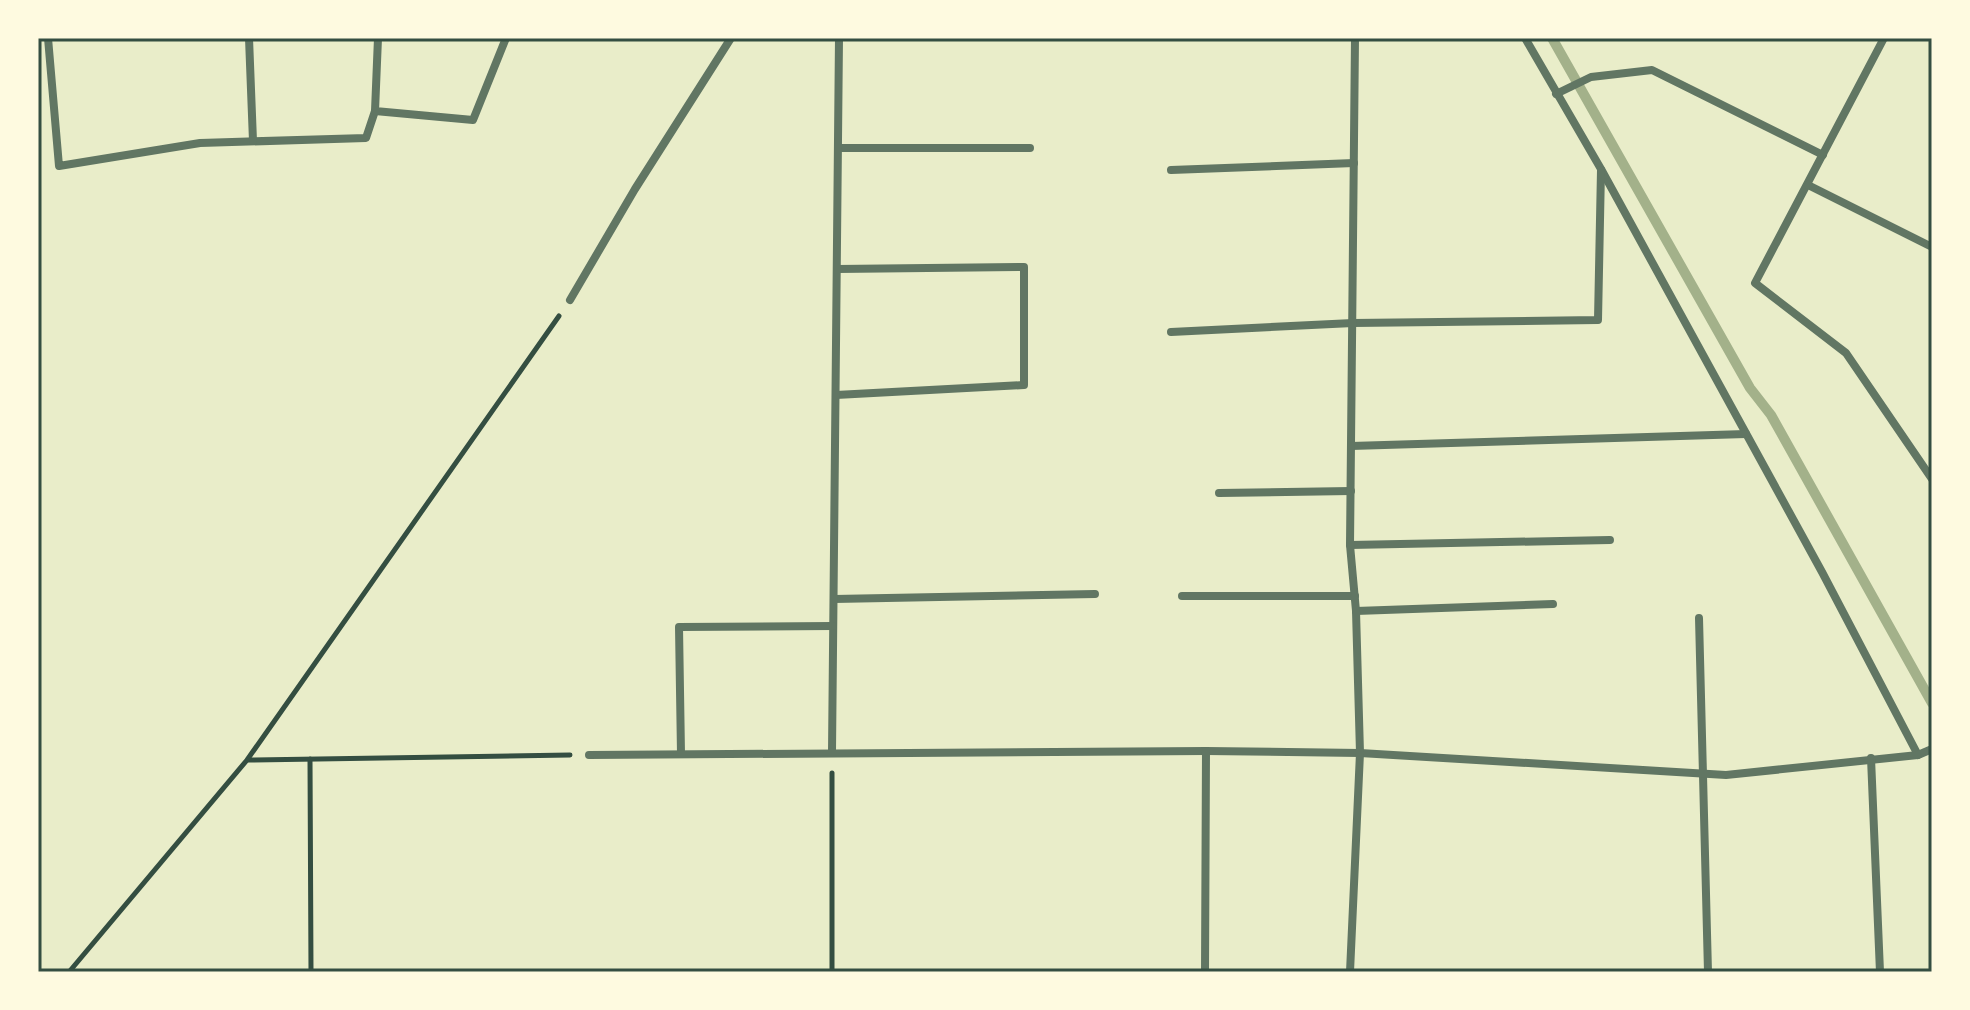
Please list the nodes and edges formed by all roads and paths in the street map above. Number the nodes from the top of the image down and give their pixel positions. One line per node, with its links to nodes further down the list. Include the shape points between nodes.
1 (48, 38): 12 (street, via 59,166 200,143)
2 (249, 38): 12 (street)
3 (378, 38): 11 (street)
4 (506, 38): 11 (street, via 473,120)
5 (731, 38): 22 (street)
6 (839, 38): 13 (street)
7 (1355, 38): 16 (street)
8 (1525, 38): 10 (street)
9 (1881, 39): 15 (street)
10 (1560, 93): 15 (street, via 1591,77 1652,70); 17 (street)
11 (375, 111): 12 (street, via 366,138)
12 (253, 141)
13 (838, 148): 14 (street); 21 (street)
14 (1030, 148)
15 (1823, 155): 19 (street)
16 (1354, 163): 18 (street); 23 (street)
17 (1601, 169): 23 (street, via 1598,320); 26 (street)
18 (1171, 170)
19 (1808, 185): 20 (street); 28 (street, via 1755,283 1846,353)
20 (1932, 247)
21 (837, 269): 25 (street); 25 (street, via 1024,267 1024,385)
22 (570, 300): 50 (path)
23 (1353, 323): 24 (street); 27 (street)
24 (1171, 332)
25 (836, 395): 36 (street)
26 (1746, 434): 27 (street); 47 (street)
27 (1351, 446): 29 (street)
28 (1932, 479)
29 (1351, 491): 30 (street); 32 (street)
30 (1219, 493)
31 (1610, 540): 32 (street)
32 (1350, 545): 35 (street)
33 (1095, 594): 36 (street)
34 (1182, 596): 35 (street)
35 (1355, 596): 38 (street)
36 (834, 599): 40 (street)
37 (1553, 604): 38 (street)
38 (1356, 611): 44 (street)
39 (1699, 618): 51 (street)
40 (833, 626): 43 (street); 45 (street, via 679,627)
41 (1932, 749): 47 (street)
42 (1206, 751): 43 (street); 44 (street); 55 (street)
43 (832, 752): 45 (street); 54 (path)
44 (1360, 753): 51 (street); 56 (street)
45 (681, 754): 46 (street)
46 (589, 755): 49 (path)
47 (1918, 755): 48 (street)
48 (1871, 758): 51 (street); 58 (street)
49 (310, 759): 50 (path); 53 (path)
50 (247, 760): 52 (path)
51 (1702, 774): 57 (street)
52 (69, 972)
53 (311, 972)
54 (832, 972)
55 (1205, 972)
56 (1350, 972)
57 (1708, 972)
58 (1880, 972)

